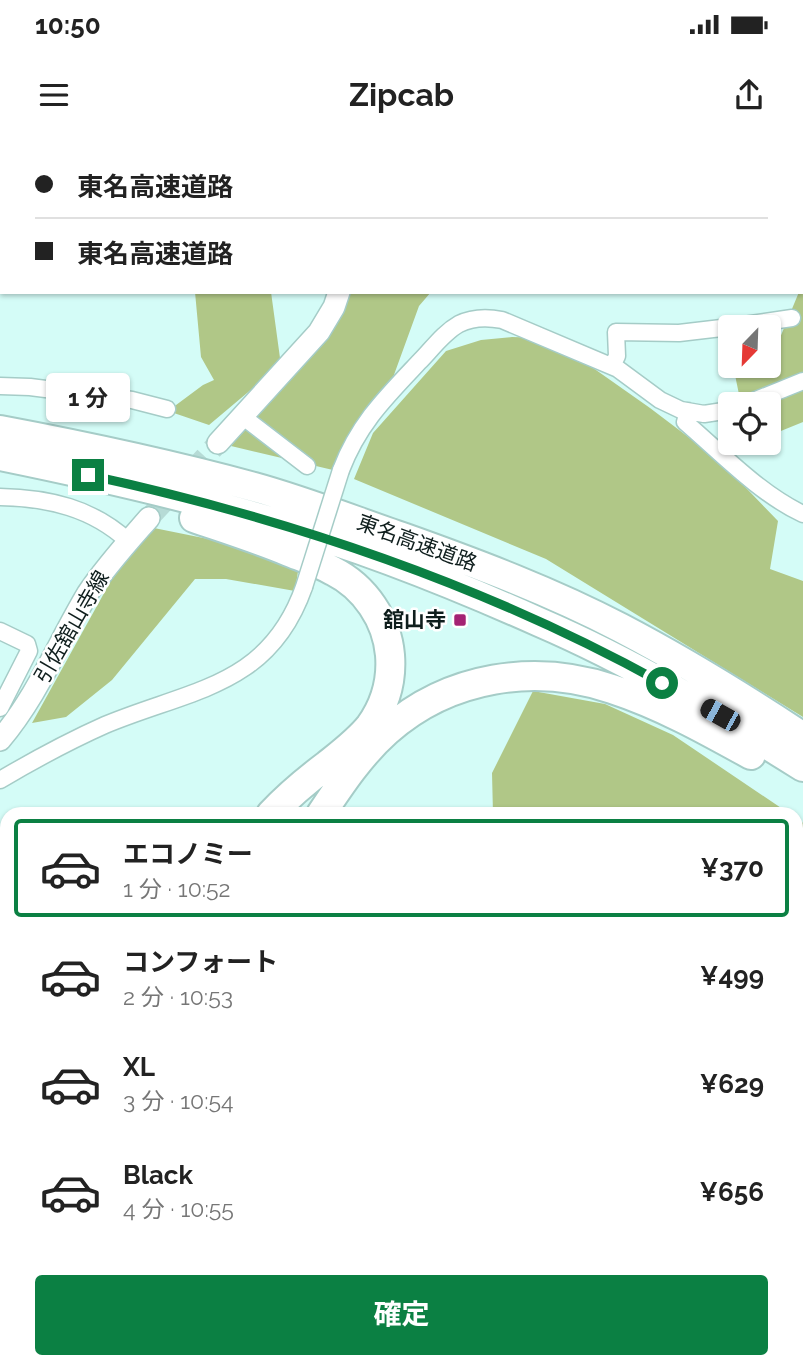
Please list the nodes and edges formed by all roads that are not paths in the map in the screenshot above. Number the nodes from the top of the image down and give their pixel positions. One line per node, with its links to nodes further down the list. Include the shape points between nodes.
1 (338, 294): 12 (main road, via 319,332)
2 (792, 318): 3 (street)
3 (781, 320)
4 (718, 328): 5 (street, via 616,332 617,356)
5 (612, 366): 10 (street, via 660,400); 28 (street, bridge, via 502,320 467,321 451,330 359,431 341,470 295,609 265,652 215,684 95,730)
6 (803, 381): 8 (street)
7 (0, 386): 9 (street, via 132,400)
8 (776, 392)
9 (167, 409)
10 (688, 411): 11 (street); 21 (street, via 685,422 774,497)
11 (718, 412)
12 (243, 416): 15 (main road); 18 (street)
13 (0, 423): 16 (highway)
14 (0, 430): 16 (highway, 東名高速道路)
15 (218, 443)
16 (114, 453): 26 (highway, 東名高速道路, via 255,488 545,592 690,666)
17 (0, 456): 27 (highway, 東名高速道路, via 279,523 447,583 643,672)
18 (307, 466)
19 (0, 468): 30 (highway, via 150,505 251,537 333,570 366,596 381,620 389,647 390,675 383,702 360,737)
20 (0, 497): 23 (street, via 57,502 99,518)
21 (803, 514)
22 (149, 518): 23 (main road, 引佐舘山寺線)
23 (128, 541): 25 (main road, 引佐舘山寺線, via 89,592 41,682)
24 (0, 631): 25 (street, via 27,644 29,651)
25 (3, 721)
26 (803, 737)
27 (803, 767)
28 (0, 780)
29 (803, 783): 31 (highway, via 688,721 622,692 572,679 512,676 455,690 404,718 374,743)
30 (278, 807)
31 (326, 807)

